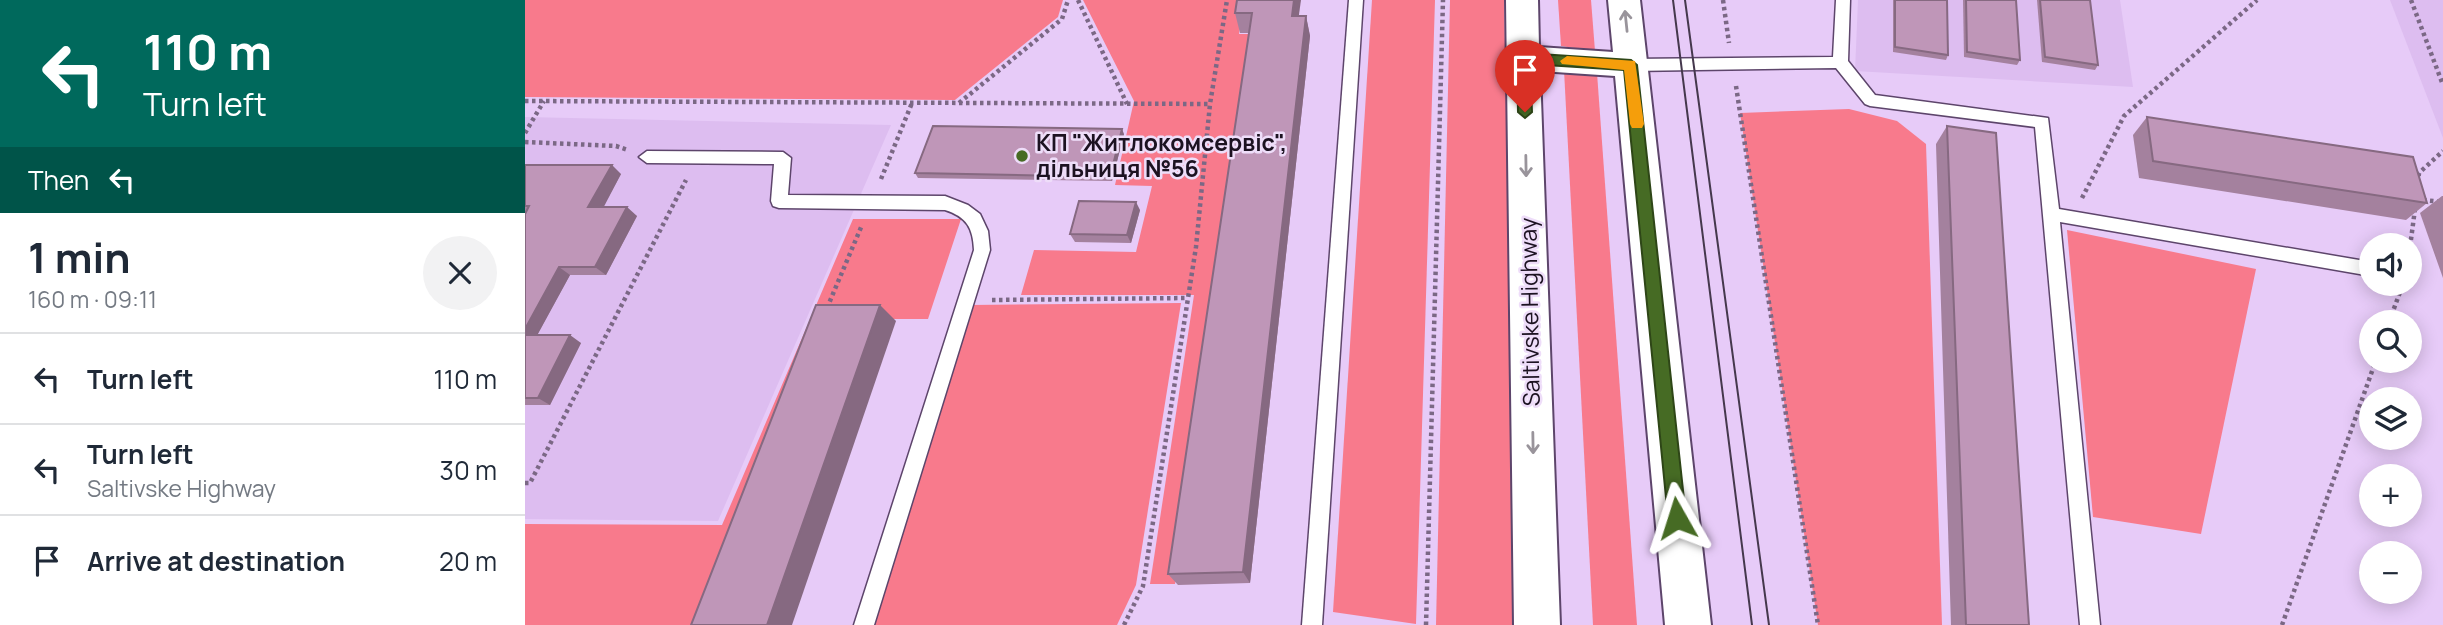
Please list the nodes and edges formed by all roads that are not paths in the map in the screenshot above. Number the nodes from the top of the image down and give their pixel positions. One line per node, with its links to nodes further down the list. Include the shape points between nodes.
1 (1356, 0): 12 (lane)
2 (1522, 0): 5 (main road, Saltivske Highway)
3 (1624, 0): 7 (main road, one-way to 3)
4 (1843, 0): 6 (lane)
5 (1524, 58): 7 (main road); 13 (main road, Saltivske Highway, one-way to 13)
6 (1840, 62): 7 (lane); 9 (lane, via 1870,100 2042,122)
7 (1631, 65): 14 (main road)
8 (647, 157): 11 (lane, via 783,158 779,201 945,203 964,208 977,220 982,250)
9 (2050, 214): 10 (lane); 15 (lane)
10 (2359, 266)
11 (864, 625)
12 (1312, 625)
13 (1538, 625)
14 (1688, 625)
15 (2090, 625)

